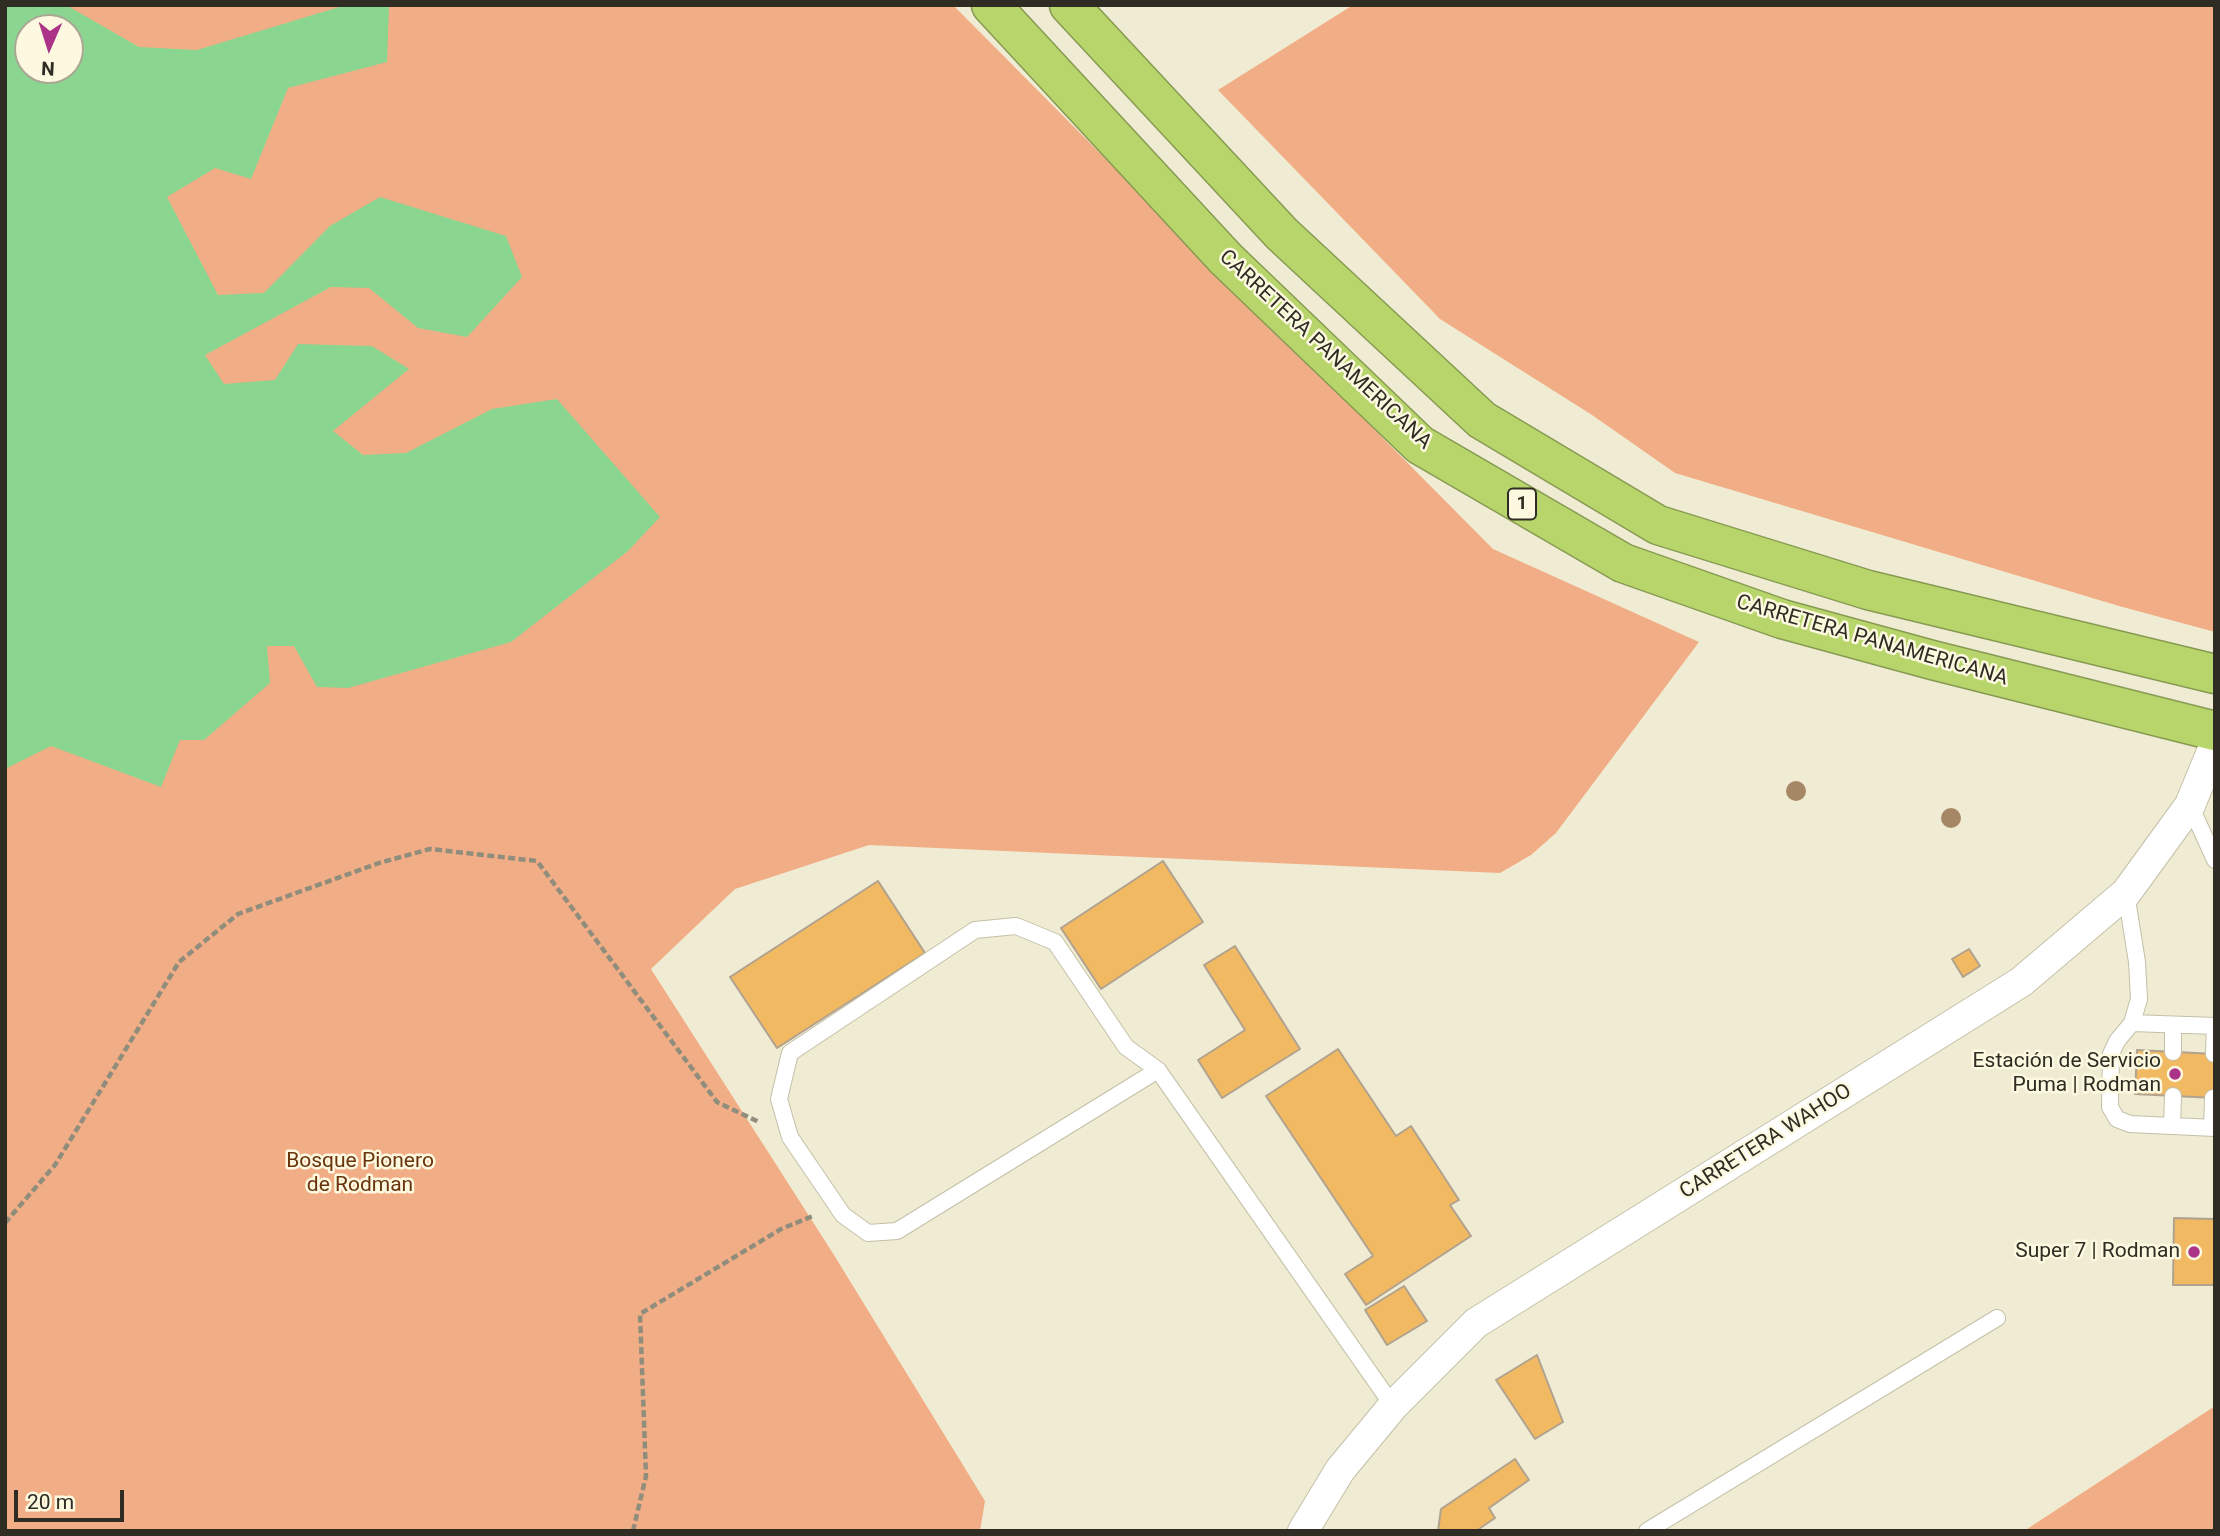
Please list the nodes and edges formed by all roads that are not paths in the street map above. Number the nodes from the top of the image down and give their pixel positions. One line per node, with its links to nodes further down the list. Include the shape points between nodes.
1 (991, 5): 4 (highway, CARRETERA PANAMERICANA / 1, via 1226,259 1420,445 1623,563 1782,619)
2 (1069, 5): 3 (highway, 1, via 1282,234 1482,421 1658,525 1868,590)
3 (2215, 674)
4 (2215, 731)
5 (2215, 744): 6 (street, CARRETERA WAHOO)
6 (2190, 805): 7 (lane); 8 (street, CARRETERA WAHOO)
7 (2215, 860)
8 (2126, 893): 9 (lane, via 2138,975 2139,999); 20 (street, CARRETERA WAHOO, via 2021,982 1476,1323)
9 (2132, 1023): 10 (lane); 17 (lane, via 2111,1054 2110,1107 2117,1119 2130,1124)
10 (2173, 1025): 11 (lane); 12 (lane)
11 (2215, 1026): 13 (lane)
12 (2173, 1052)
13 (2214, 1054)
14 (1158, 1070): 14 (lane, via 897,1231 868,1233 843,1215 790,1137 779,1099 790,1053 975,930 1016,926 1055,942 1126,1047); 20 (lane)
15 (2173, 1096): 17 (lane)
16 (2213, 1098): 18 (lane)
17 (2172, 1126): 18 (lane)
18 (2213, 1128)
19 (1997, 1318): 22 (lane)
20 (1392, 1406): 21 (street, CARRETERA WAHOO, via 1340,1470)
21 (1303, 1531)
22 (1647, 1531)

